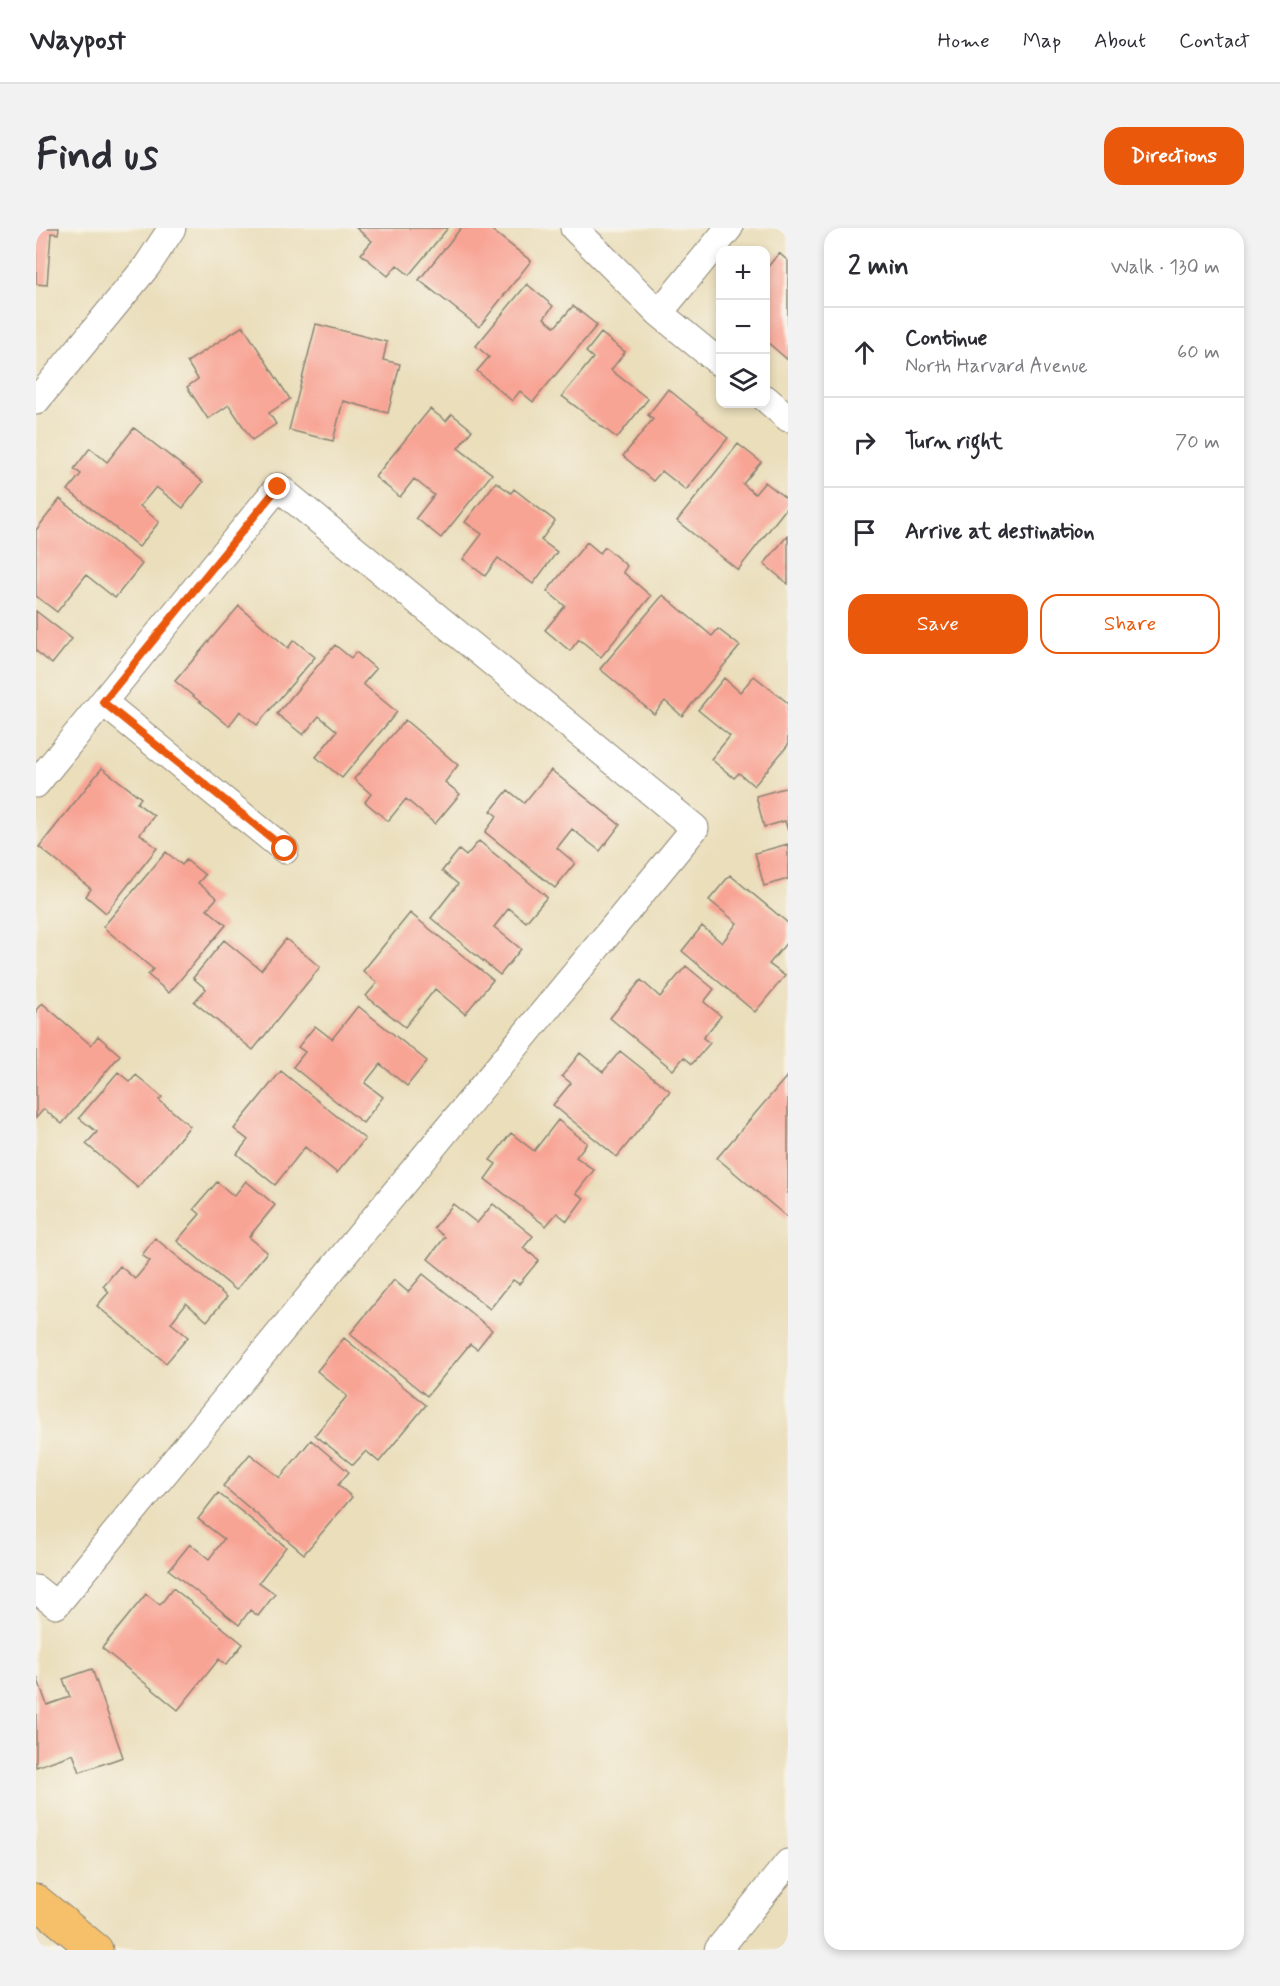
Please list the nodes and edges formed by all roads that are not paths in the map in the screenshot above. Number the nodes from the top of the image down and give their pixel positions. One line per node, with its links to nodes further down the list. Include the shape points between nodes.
1 (172, 228): 6 (street, via 147,266)
2 (574, 228): 4 (street)
3 (729, 228): 4 (street)
4 (659, 313): 5 (street)
5 (716, 360)
6 (36, 400)
7 (770, 403): 8 (street)
8 (788, 418)
9 (103, 702): 10 (street); 11 (street); 12 (street, via 278,487 695,828)
10 (36, 784)
11 (285, 849)
12 (46, 1597)
13 (788, 1863): 16 (street)
14 (36, 1901): 15 (main road)
15 (96, 1950)
16 (718, 1950)

